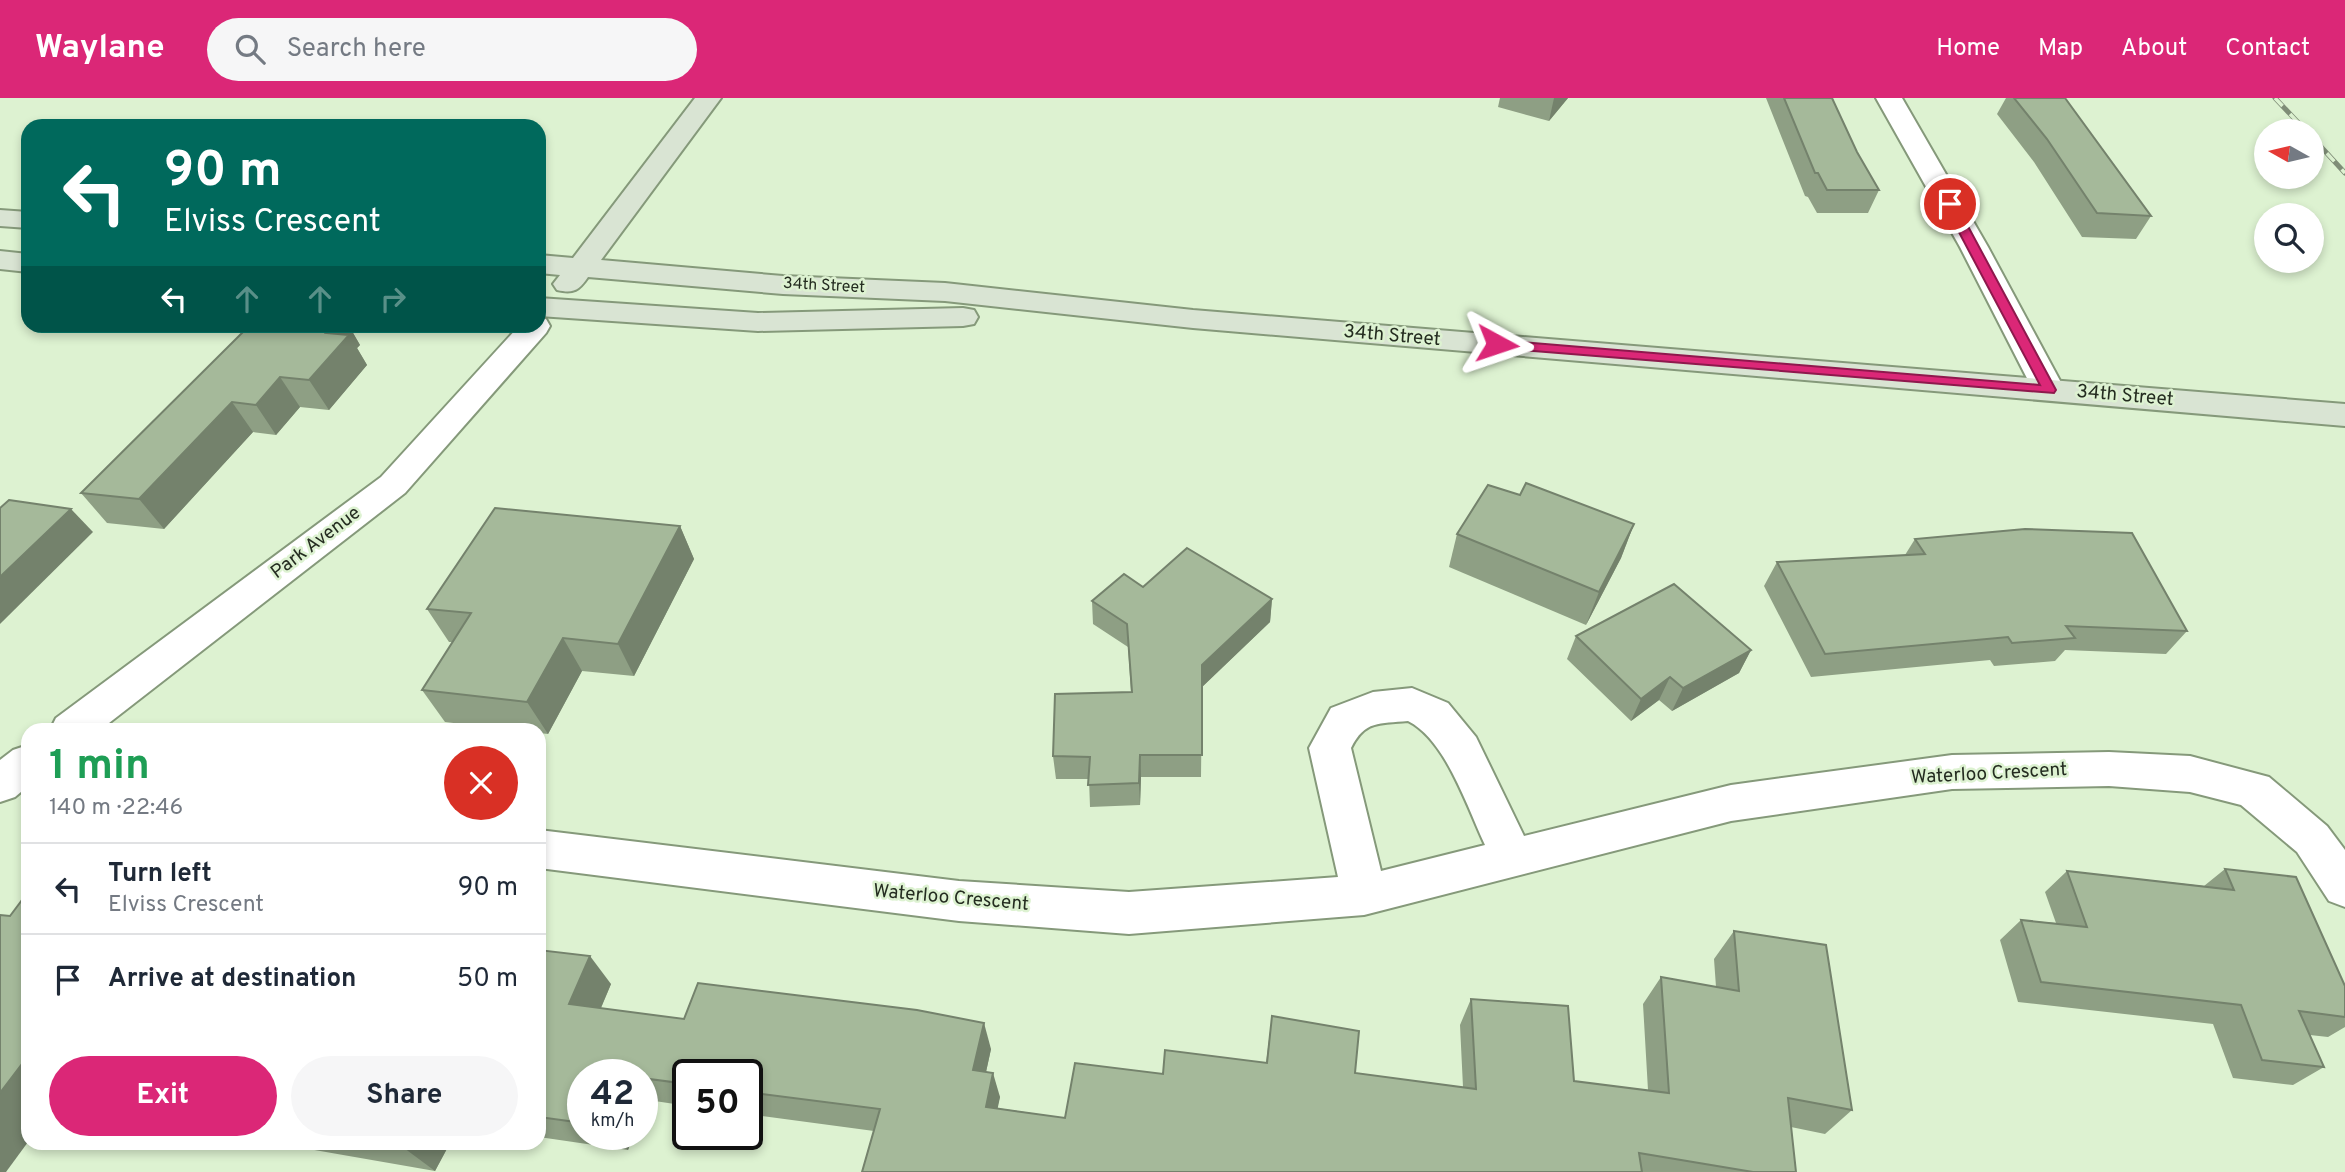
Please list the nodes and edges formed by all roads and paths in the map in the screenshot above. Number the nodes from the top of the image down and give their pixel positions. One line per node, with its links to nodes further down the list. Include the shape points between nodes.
1 (708, 98): 8 (main road, Park Avenue)
2 (1889, 98): 13 (street, via 1975,247)
3 (0, 218): 4 (main road)
4 (21, 220)
5 (0, 260): 6 (main road)
6 (21, 262)
7 (546, 264): 8 (main road, 34th Street)
8 (581, 267): 9 (main road, Park Avenue); 11 (main road, 34th Street, via 783,285 945,292)
9 (546, 309)
10 (546, 315): 11 (main road, 34th Street, via 758,322 939,317)
11 (1193, 319): 13 (main road, 34th Street)
12 (525, 333): 15 (street, Park Avenue, via 393,485)
13 (2049, 390): 14 (main road, 34th Street)
14 (2345, 415)
15 (79, 723)
16 (546, 850): 19 (street, Waterloo Crescent, via 959,901 1129,913)
17 (1513, 859): 18 (street, Waterloo Crescent, via 1731,803 1952,772 2109,769 2190,774 2254,790 2312,839); 19 (street, Waterloo Crescent); 19 (street, via 1461,749 1434,715 1412,704 1373,708 1345,720 1330,748)
18 (2345, 887)
19 (1364, 895)

